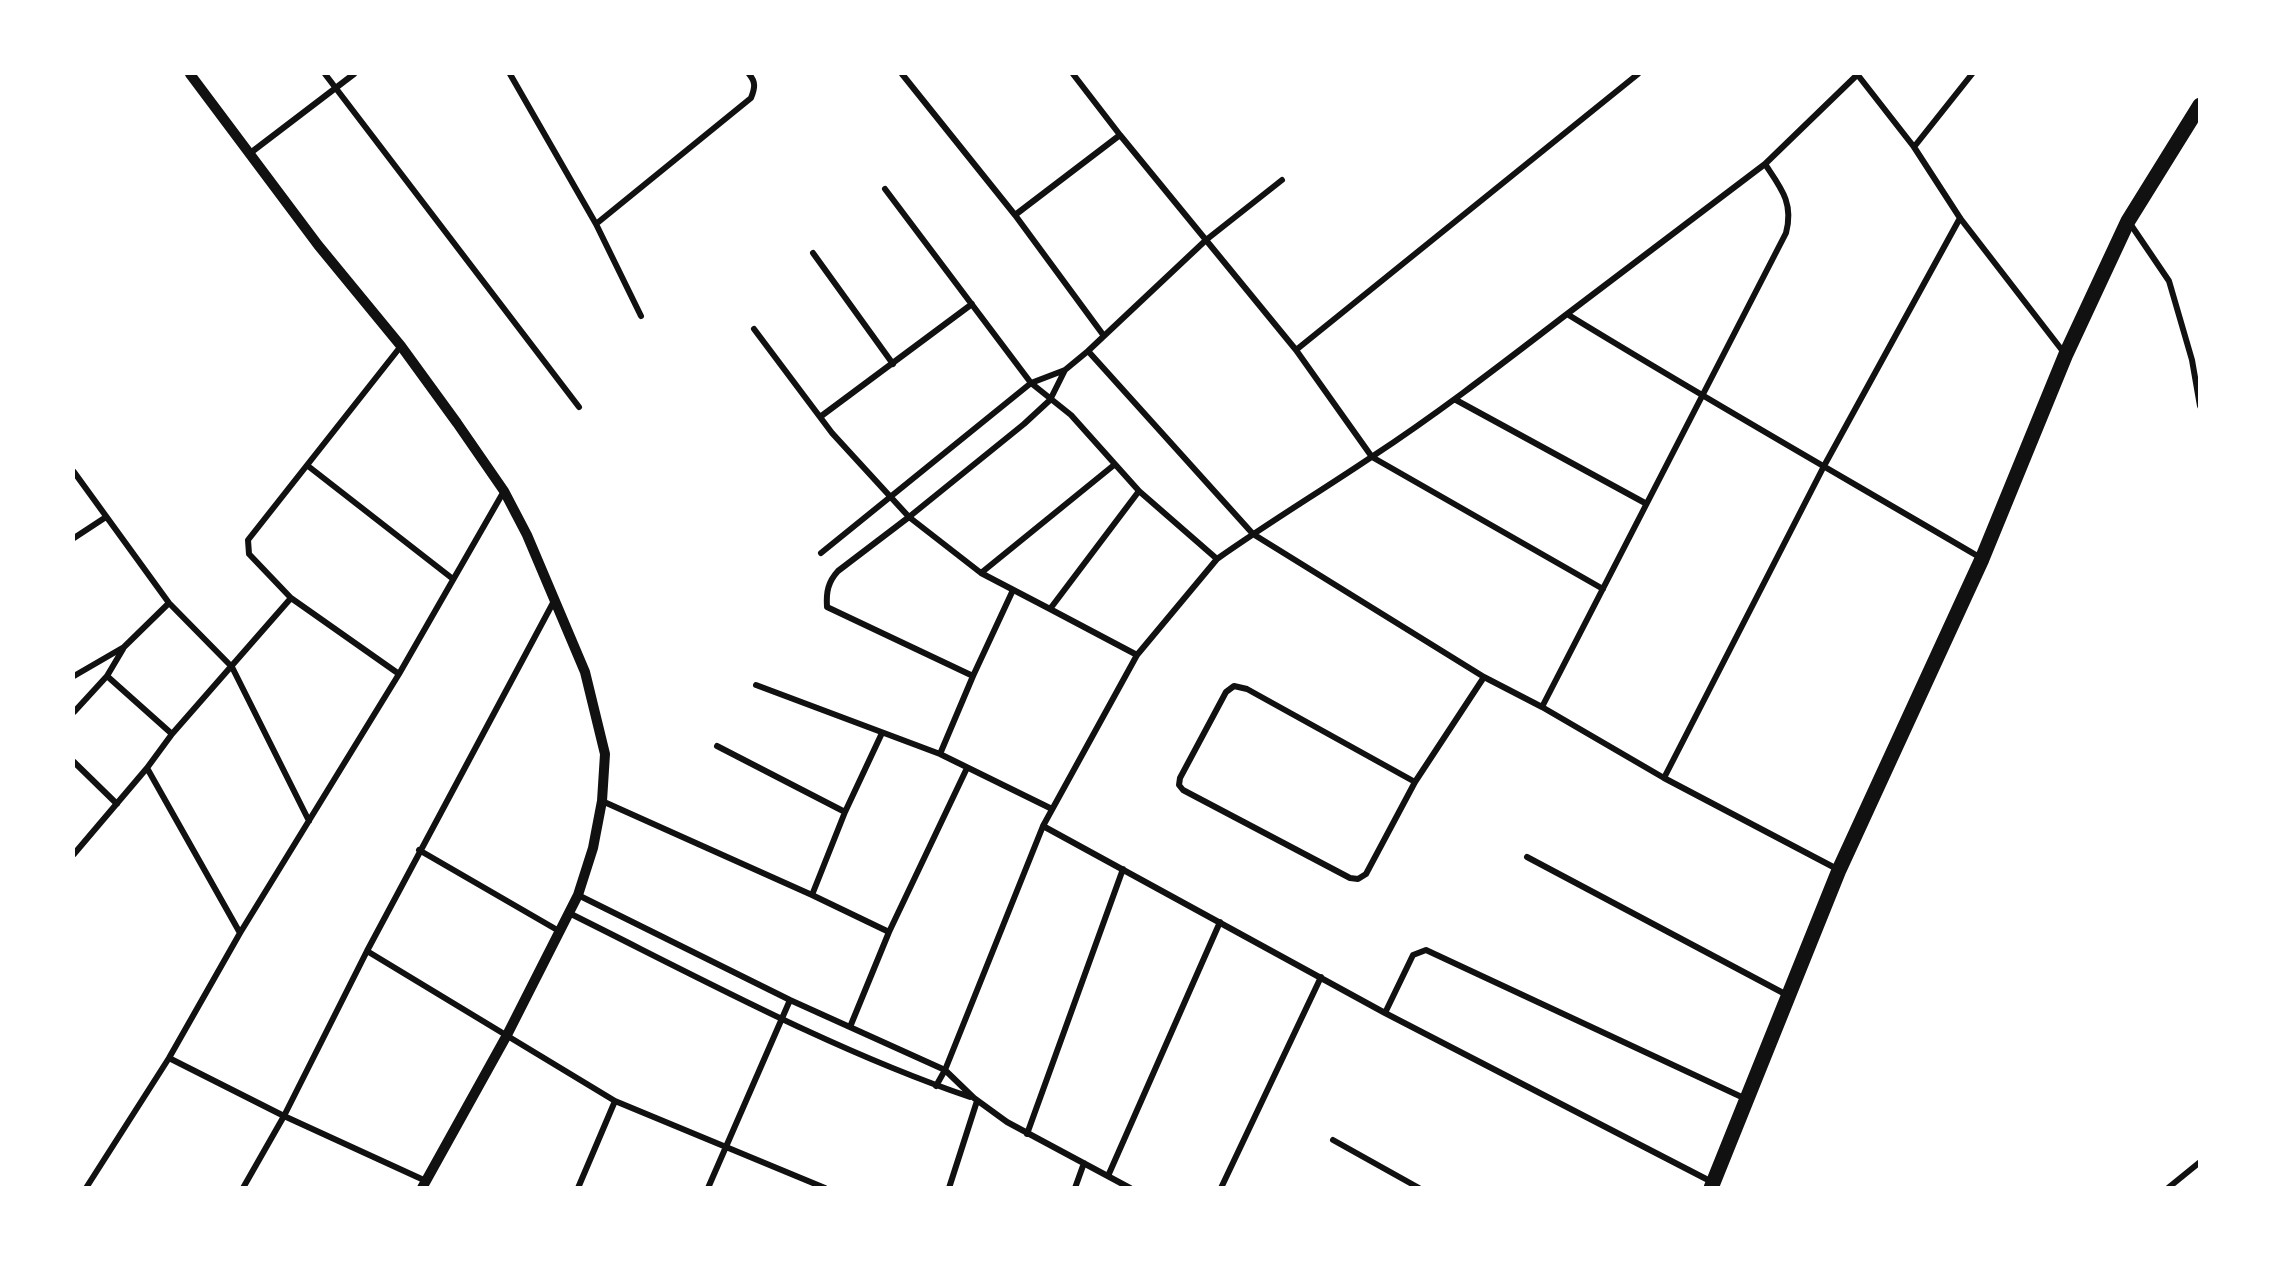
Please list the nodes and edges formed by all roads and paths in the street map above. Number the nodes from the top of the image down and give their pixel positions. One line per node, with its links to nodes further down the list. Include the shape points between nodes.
1 (190, 74): 15 (street)
2 (325, 74): 11 (street)
3 (354, 74): 11 (street)
4 (510, 74): 22 (street)
5 (749, 74): 22 (street, via 755,88 751,98)
6 (902, 74): 19 (street)
7 (1073, 74): 13 (street)
8 (1638, 74): 31 (street)
9 (1857, 74): 14 (street); 16 (street)
10 (1972, 74): 14 (street)
11 (336, 87): 15 (street); 41 (street)
12 (2199, 105): 21 (main road)
13 (1120, 135): 19 (street); 23 (street)
14 (1914, 147): 20 (street)
15 (249, 154): 30 (street)
16 (1765, 164): 26 (street); 37 (street, via 1783,191 1790,219)
17 (1282, 180): 23 (street)
18 (885, 189): 25 (street)
19 (1015, 215): 29 (street)
20 (1960, 218): 33 (street); 46 (street)
21 (2128, 221): 33 (main road); 40 (street, via 2169,281 2193,360)
22 (596, 224): 27 (street)
23 (1206, 240): 29 (street); 31 (street)
24 (813, 253): 34 (street)
25 (972, 304): 34 (street); 36 (street)
26 (1567, 314): 37 (street); 39 (street)
27 (641, 316)
28 (754, 329): 42 (street)
29 (1104, 336): 32 (street)
30 (401, 346): 45 (street); 49 (street)
31 (1296, 350): 43 (street)
32 (1088, 351): 35 (street); 54 (street)
33 (2066, 354): 58 (main road)
34 (893, 364): 42 (street)
35 (1065, 370): 36 (street); 38 (street)
36 (1031, 382): 38 (street); 50 (street)
37 (1702, 397): 46 (street); 51 (street)
38 (1050, 400): 44 (street, via 1071,415); 53 (street)
39 (1456, 400): 43 (street); 51 (street)
40 (2199, 406)
41 (579, 407)
42 (820, 417): 50 (street)
43 (1372, 457): 54 (street); 62 (street)
44 (1114, 465): 48 (street); 59 (street)
45 (308, 466): 60 (street); 63 (street, via 247,546 249,554)
46 (1824, 466): 58 (street); 85 (street)
47 (74, 472): 52 (street)
48 (1139, 490): 57 (street); 66 (street)
49 (504, 491): 60 (street); 64 (street)
50 (892, 497): 53 (street); 56 (street)
51 (1645, 503): 62 (street)
52 (106, 517): 55 (street); 65 (street)
53 (909, 517): 59 (street); 72 (street, via 829,580 827,607)
54 (1253, 534): 57 (street); 74 (street)
55 (74, 538)
56 (821, 553)
57 (1217, 559): 68 (street)
58 (1982, 559): 97 (main road)
59 (981, 573): 61 (street)
60 (453, 579): 70 (street)
61 (1013, 590): 66 (street); 72 (street)
62 (1603, 590): 76 (street)
63 (291, 598): 69 (street); 70 (street)
64 (555, 601): 87 (street, via 585,672 596,714 605,754); 93 (street)
65 (169, 603): 67 (street); 69 (street)
66 (1050, 609): 68 (street)
67 (124, 647): 71 (street); 73 (street)
68 (1137, 655): 89 (street)
69 (232, 667): 79 (street); 91 (street)
70 (399, 674): 91 (street)
71 (74, 675)
72 (973, 675): 81 (street)
73 (107, 676): 77 (street); 79 (street)
74 (1484, 677): 76 (street); 86 (street)
75 (756, 685): 78 (street)
76 (1542, 707): 85 (street)
77 (74, 712)
78 (882, 733): 81 (street); 90 (street)
79 (172, 734): 83 (street)
80 (717, 746): 90 (street)
81 (940, 754): 84 (street)
82 (74, 762): 88 (street)
83 (147, 768): 88 (street); 103 (street)
84 (967, 768): 89 (street); 104 (street)
85 (1664, 778): 97 (street)
86 (1415, 782): 86 (street, via 1366,874 1358,879 1183,790 1179,778 1226,692 1234,686 1248,689)
87 (602, 801): 98 (street, via 593,848); 99 (street)
88 (117, 804): 94 (street)
89 (1052, 810): 92 (street)
90 (845, 813): 99 (street)
91 (309, 821): 103 (street)
92 (1043, 826): 96 (street); 114 (street)
93 (419, 850): 102 (street); 105 (street)
94 (74, 854)
95 (1527, 857): 107 (street)
96 (1123, 869): 101 (street); 120 (street)
97 (1839, 870): 107 (main road)
98 (578, 894): 100 (street); 108 (street)
99 (812, 895): 104 (street)
100 (569, 913): 102 (street); 110 (street)
101 (1220, 922): 106 (street); 125 (street)
102 (559, 931): 112 (street)
103 (240, 933): 113 (street)
104 (889, 933): 111 (street)
105 (367, 951): 112 (street); 119 (street)
106 (1321, 977): 109 (street); 136 (street)
107 (1788, 995): 116 (main road)
108 (790, 1000): 110 (street); 111 (street)
109 (1385, 1013): 116 (street, via 1413,955 1426,950); 127 (street)
110 (781, 1018): 115 (street); 122 (street)
111 (850, 1027): 114 (street)
112 (507, 1035): 118 (street); 126 (street)
113 (169, 1058): 119 (street); 128 (street)
114 (945, 1070): 115 (street); 117 (street)
115 (936, 1086): 117 (street)
116 (1746, 1099): 127 (main road)
117 (975, 1100): 120 (street); 133 (street)
118 (615, 1101): 122 (street); 130 (street)
119 (284, 1116): 126 (street); 129 (street)
120 (1027, 1134): 124 (street)
121 (1333, 1140): 137 (street)
122 (725, 1146): 131 (street); 132 (street)
123 (2199, 1162): 138 (street)
124 (1084, 1163): 125 (street); 134 (street)
125 (1108, 1176): 135 (street)
126 (424, 1184)
127 (1712, 1185)
128 (86, 1188)
129 (243, 1188)
130 (578, 1188)
131 (708, 1188)
132 (825, 1188)
133 (949, 1188)
134 (1075, 1188)
135 (1130, 1188)
136 (1221, 1188)
137 (1419, 1188)
138 (2169, 1188)

